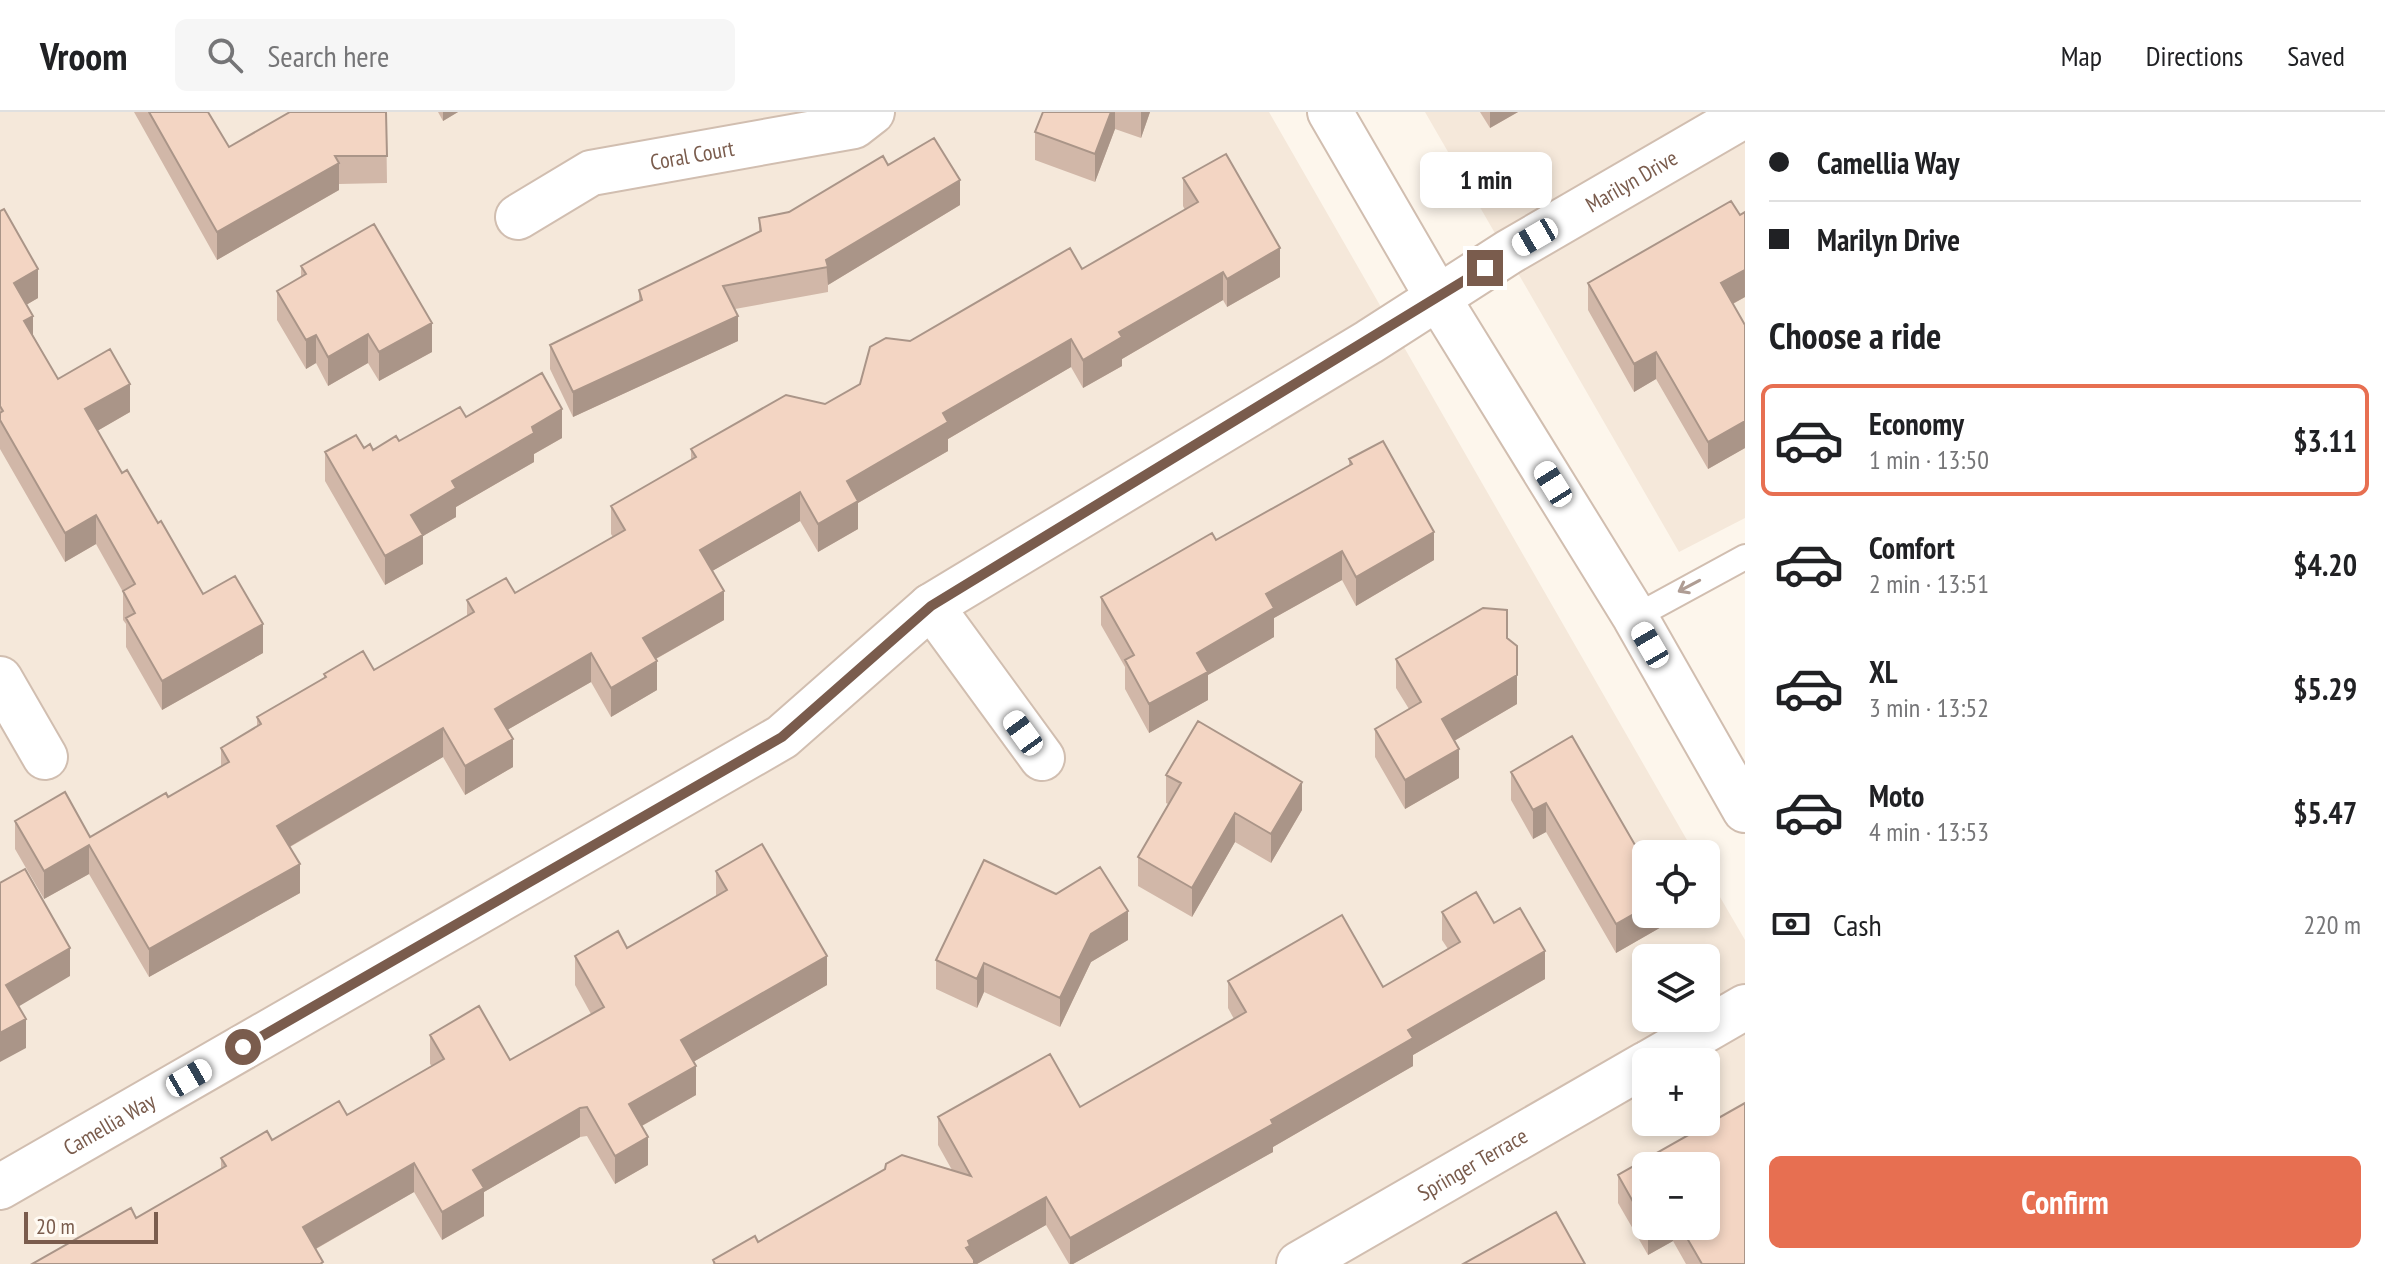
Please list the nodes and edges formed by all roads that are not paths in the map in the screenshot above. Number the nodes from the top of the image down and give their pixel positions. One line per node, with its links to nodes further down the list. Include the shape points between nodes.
1 (872, 112): 4 (street, Coral Court, via 854,126 591,173)
2 (1330, 112): 5 (street)
3 (1745, 115): 5 (street, Marilyn Drive)
4 (518, 217)
5 (1438, 298): 7 (street, Camellia Way); 8 (street)
6 (1745, 557): 8 (lane, one-way to 8)
7 (931, 606): 11 (street); 16 (street, Camellia Way, via 782,737)
8 (1635, 617): 12 (street)
9 (0, 679): 10 (street)
10 (45, 757)
11 (1042, 758)
12 (1745, 810)
13 (1745, 1007): 14 (street, Springer Terrace)
14 (1674, 1048)
15 (1632, 1072): 17 (street, Springer Terrace)
16 (0, 1187)
17 (1299, 1264)

